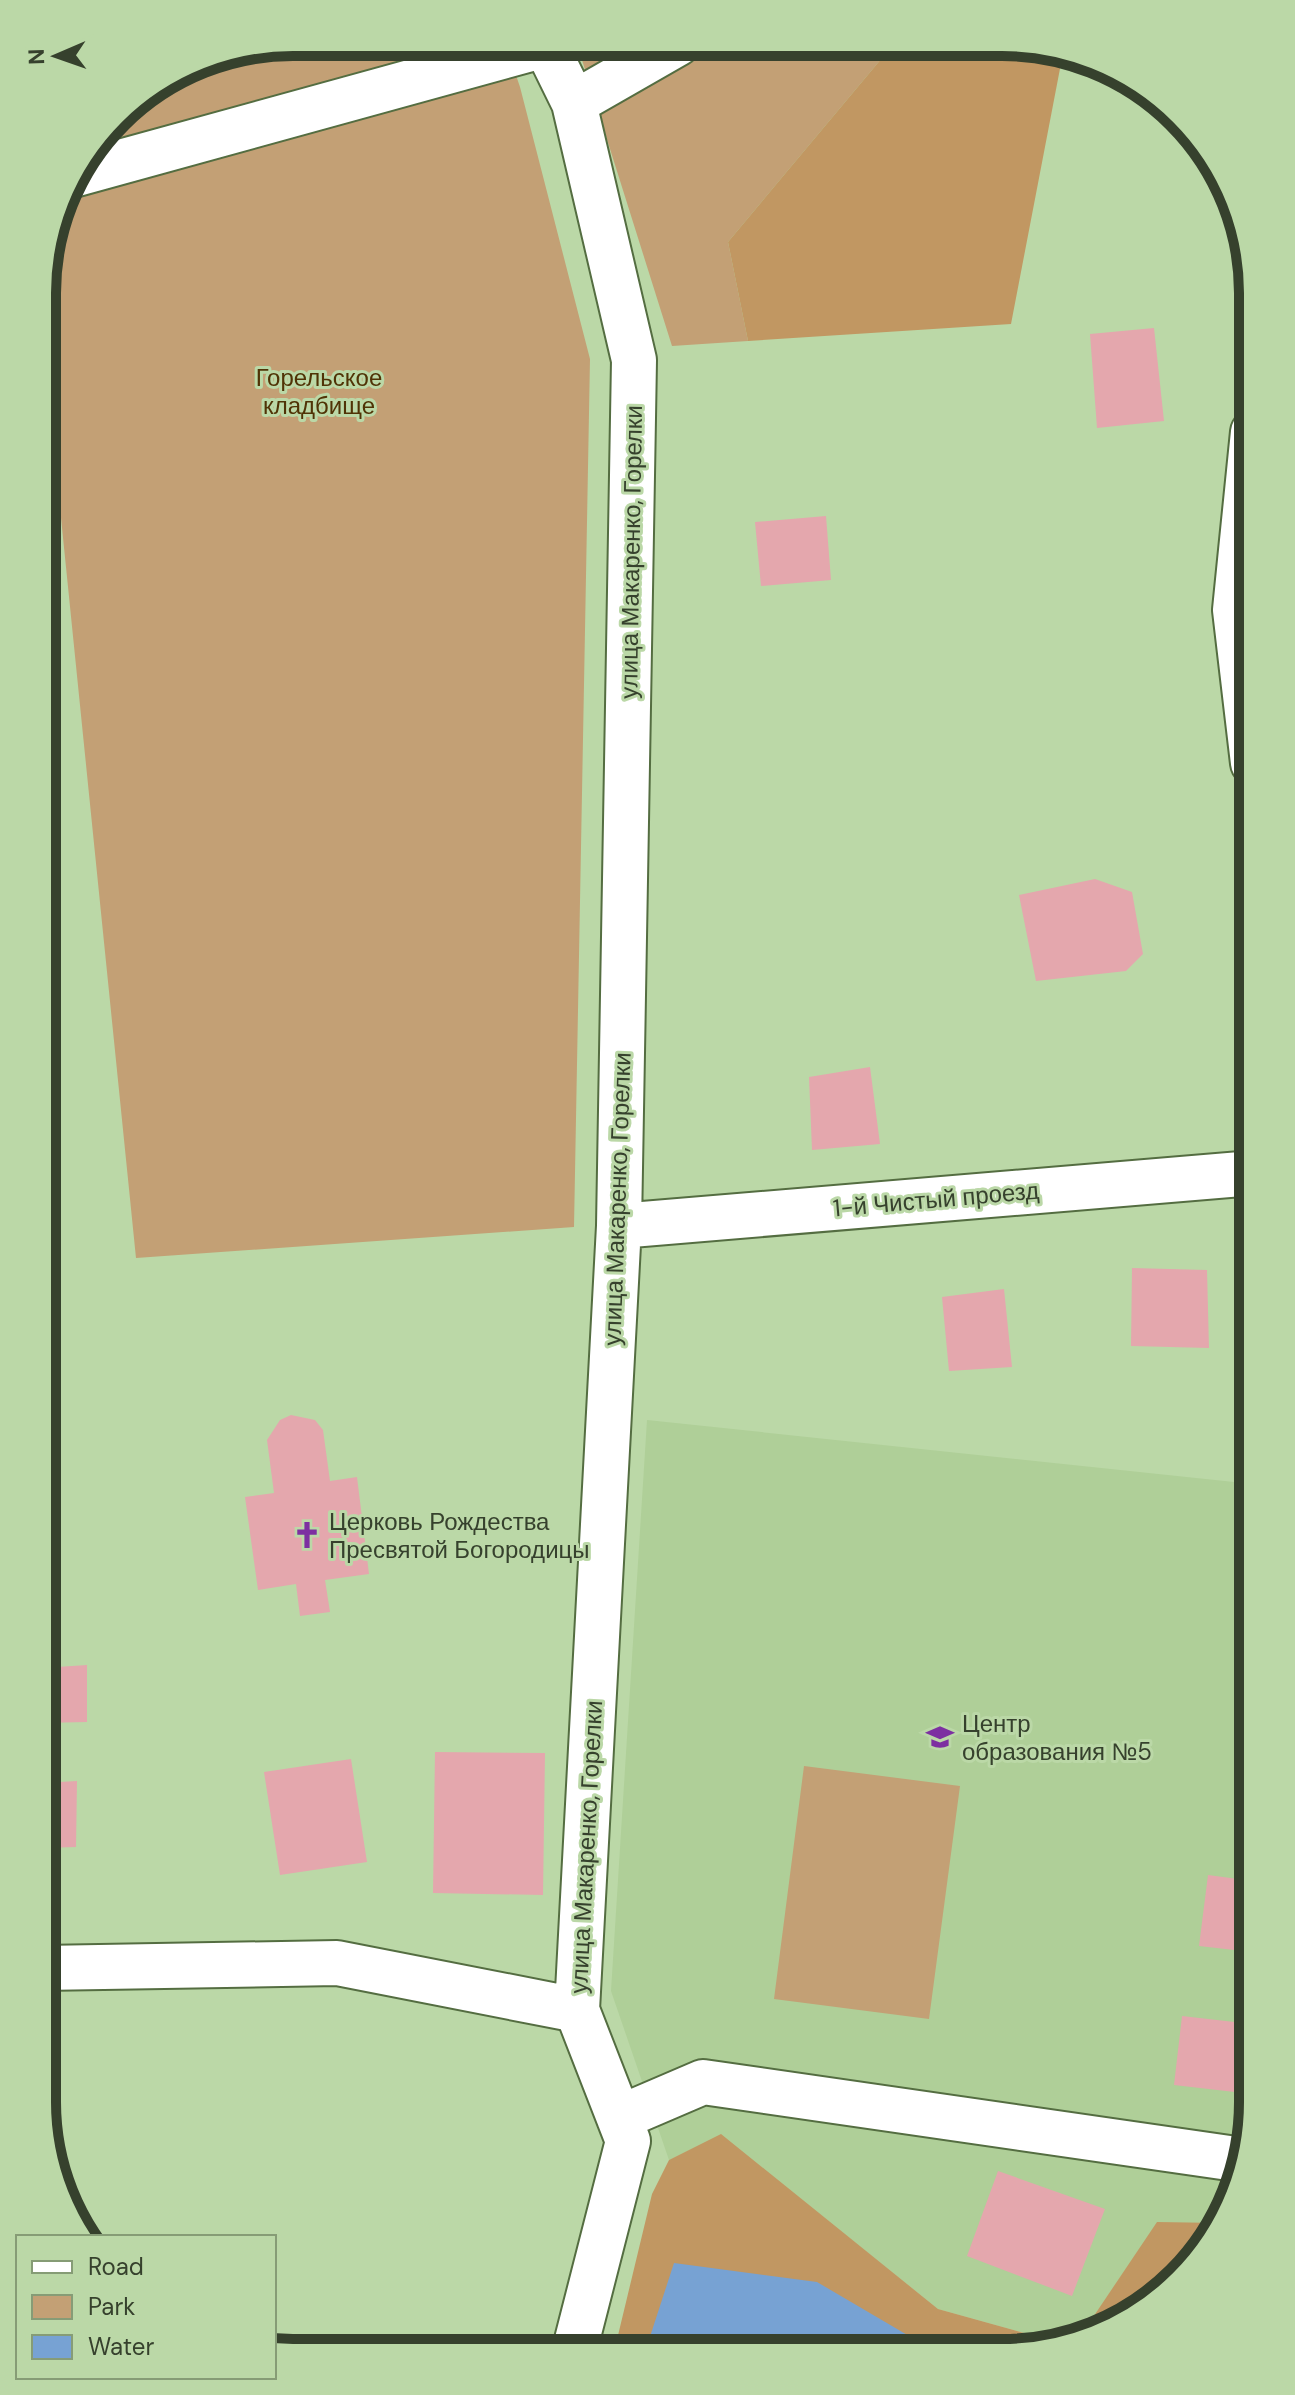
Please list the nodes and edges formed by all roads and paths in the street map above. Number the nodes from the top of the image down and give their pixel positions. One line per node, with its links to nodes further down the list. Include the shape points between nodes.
1 (502, 56): 5 (street)
2 (551, 56): 4 (street, улица Макаренко, Горелки)
3 (656, 56): 4 (street)
4 (574, 103): 7 (street, улица Макаренко, Горелки, via 634,360)
5 (90, 170)
6 (1239, 1174): 7 (street, 1-й Чистый проезд)
7 (619, 1226): 9 (street, улица Макаренко, Горелки)
8 (56, 1968): 9 (street, via 337,1963)
9 (577, 2010): 10 (street, улица Макаренко, Горелки)
10 (619, 2118): 11 (street, via 703,2082); 12 (street, улица Макаренко, Горелки, via 628,2141)
11 (1231, 2158)
12 (577, 2339)

